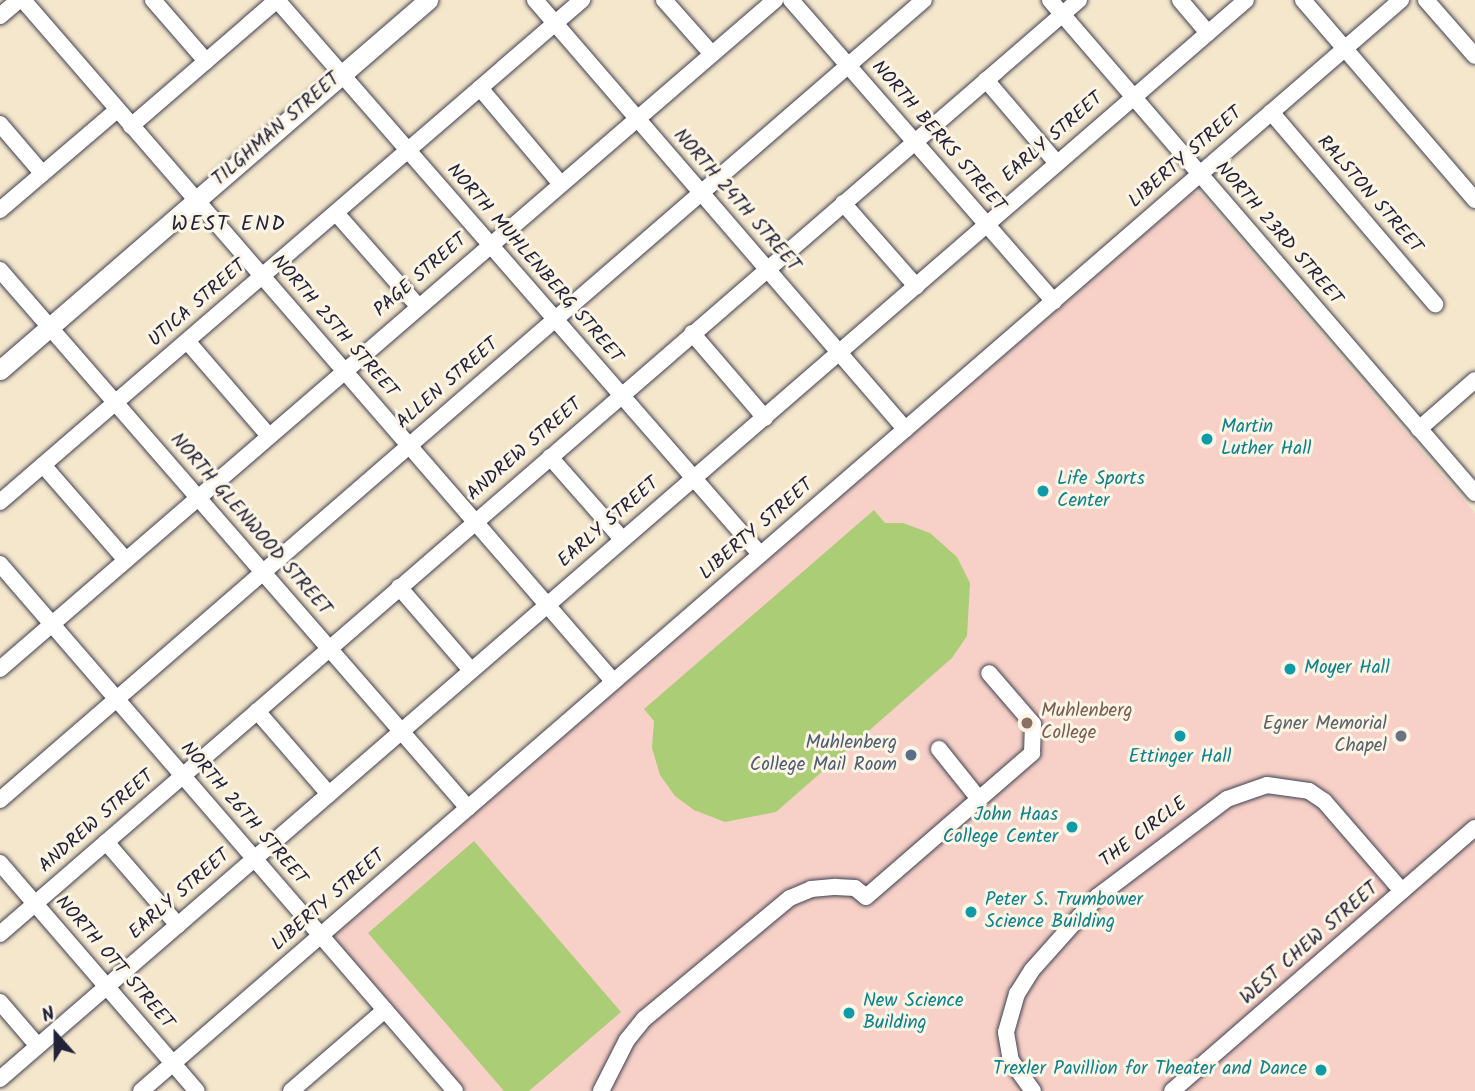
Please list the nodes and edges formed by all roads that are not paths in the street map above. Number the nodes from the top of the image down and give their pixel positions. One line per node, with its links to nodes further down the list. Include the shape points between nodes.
1 (21, 0): 19 (street); 31 (street, NORTH 25TH STREET)
2 (153, 0): 25 (street)
3 (277, 0): 25 (street); 27 (street, NORTH MUHLENBERG STREET)
4 (428, 0): 27 (main road, TILGHMAN STREET)
5 (535, 0): 20 (street, NORTH 24TH STREET)
6 (582, 0): 20 (street, UTICA STREET)
7 (664, 0): 23 (street)
8 (775, 0): 23 (street, PAGE STREET)
9 (791, 0): 26 (street, NORTH BERKS STREET)
10 (924, 0): 26 (street, ALLEN STREET)
11 (1050, 0): 18 (street, NORTH 23RD STREET)
12 (1079, 0): 18 (street, ANDREW STREET)
13 (1180, 0): 21 (street)
14 (1246, 0): 21 (street, EARLY STREET)
15 (1303, 0): 22 (street)
16 (1401, 0): 22 (street, LIBERTY STREET)
17 (1426, 0): 24 (street)
18 (1062, 14): 28 (street, ANDREW STREET); 30 (street, NORTH 23RD STREET)
19 (0, 16)
20 (555, 23): 29 (street, UTICA STREET); 33 (street, NORTH 24TH STREET)
21 (1208, 33): 30 (street, EARLY STREET)
22 (1345, 48): 32 (street, LIBERTY STREET); 43 (street)
23 (712, 54): 33 (street, PAGE STREET)
24 (1475, 56)
25 (206, 61): 35 (street)
26 (848, 66): 36 (street, NORTH BERKS STREET); 42 (street, ALLEN STREET)
27 (341, 74): 37 (street, NORTH MUHLENBERG STREET); 44 (main road, TILGHMAN STREET)
28 (986, 80): 36 (street, ANDREW STREET); 38 (street)
29 (480, 88): 37 (street, UTICA STREET); 41 (street)
30 (1133, 97): 38 (street, EARLY STREET); 40 (street, NORTH 23RD STREET)
31 (117, 110): 35 (street, NORTH 25TH STREET); 39 (street)
32 (1271, 112): 40 (street, LIBERTY STREET); 55 (street, RALSTON STREET)
33 (636, 118): 41 (street, PAGE STREET); 42 (street, NORTH 24TH STREET)
34 (0, 124): 39 (street)
35 (131, 126): 44 (street, NORTH 25TH STREET)
36 (914, 141): 45 (street, ANDREW STREET); 48 (street, NORTH BERKS STREET)
37 (408, 150): 47 (street, UTICA STREET); 49 (street, NORTH MUHLENBERG STREET)
38 (1057, 163): 48 (street, EARLY STREET)
39 (42, 173): 46 (street)
40 (1199, 175): 54 (street, LIBERTY STREET); 69 (street, NORTH 23RD STREET)
41 (561, 183): 49 (street, PAGE STREET)
42 (701, 193): 50 (street, NORTH 24TH STREET); 57 (street, ALLEN STREET)
43 (1475, 200)
44 (196, 201): 52 (street, NORTH 25TH STREET); 58 (main road, TILGHMAN STREET)
45 (843, 203): 50 (street, ANDREW STREET); 53 (street)
46 (0, 210)
47 (336, 212): 52 (street, UTICA STREET); 56 (street)
48 (986, 225): 53 (street, EARLY STREET); 54 (street, NORTH BERKS STREET)
49 (490, 244): 56 (street, PAGE STREET); 57 (street, NORTH MUHLENBERG STREET)
50 (766, 269): 59 (street, ANDREW STREET); 61 (street, NORTH 24TH STREET)
51 (0, 270): 58 (street, NORTH GLENWOOD STREET)
52 (262, 276): 60 (street, UTICA STREET); 63 (street, NORTH 25TH STREET)
53 (916, 286): 61 (street, EARLY STREET)
54 (1054, 301): 68 (street, LIBERTY STREET)
55 (1435, 304)
56 (418, 306): 63 (street, PAGE STREET)
57 (555, 320): 65 (street, NORTH MUHLENBERG STREET); 71 (street, ALLEN STREET)
58 (50, 327): 62 (main road, TILGHMAN STREET); 66 (street, NORTH GLENWOOD STREET)
59 (692, 333): 65 (street, ANDREW STREET); 67 (street)
60 (187, 341): 66 (street, UTICA STREET); 70 (street)
61 (839, 354): 67 (street, EARLY STREET); 68 (street, NORTH 24TH STREET)
62 (0, 370)
63 (344, 371): 70 (street, PAGE STREET); 71 (street, NORTH 25TH STREET)
64 (1475, 380): 69 (street)
65 (621, 395): 72 (street, ANDREW STREET); 74 (street, NORTH MUHLENBERG STREET)
66 (115, 402): 73 (street, UTICA STREET); 76 (street, NORTH GLENWOOD STREET)
67 (765, 418): 74 (street, EARLY STREET)
68 (905, 429): 80 (street, LIBERTY STREET)
69 (1419, 429): 75 (street, NORTH 23RD STREET)
70 (269, 436): 76 (street, PAGE STREET)
71 (409, 446): 78 (street, NORTH 25TH STREET); 83 (street, ALLEN STREET)
72 (550, 457): 78 (street, ANDREW STREET); 79 (street)
73 (43, 465): 77 (street, UTICA STREET); 81 (street)
74 (693, 478): 79 (street, EARLY STREET); 80 (street, NORTH MUHLENBERG STREET)
75 (1475, 493)
76 (198, 498): 81 (street, PAGE STREET); 83 (street, NORTH GLENWOOD STREET)
77 (0, 502)
78 (475, 522): 84 (street, ANDREW STREET); 85 (street, NORTH 25TH STREET)
79 (622, 539): 85 (street, EARLY STREET)
80 (761, 554): 91 (street, LIBERTY STREET)
81 (126, 560): 86 (street, PAGE STREET)
82 (0, 565): 86 (street, NORTH 26TH STREET)
83 (263, 573): 87 (street, NORTH GLENWOOD STREET); 92 (street, ALLEN STREET)
84 (399, 587): 87 (street, ANDREW STREET); 89 (street)
85 (547, 604): 89 (street, EARLY STREET); 91 (street, NORTH 25TH STREET)
86 (52, 624): 88 (street, PAGE STREET); 92 (street, NORTH 26TH STREET)
87 (329, 648): 93 (street, ANDREW STREET); 94 (street, NORTH GLENWOOD STREET)
88 (0, 669)
89 (471, 670): 94 (street, EARLY STREET)
90 (989, 673): 98 (street, via 1032,724 1032,753)
91 (614, 681): 100 (street, LIBERTY STREET)
92 (117, 699): 96 (street, NORTH 26TH STREET); 99 (street, ALLEN STREET)
93 (257, 711): 96 (street, ANDREW STREET); 97 (street)
94 (401, 731): 97 (street, EARLY STREET); 100 (street, NORTH GLENWOOD STREET)
95 (939, 749): 98 (street)
96 (182, 775): 102 (street, ANDREW STREET); 103 (street, NORTH 26TH STREET)
97 (329, 793): 103 (street, EARLY STREET)
98 (979, 799): 120 (street, via 866,897 855,888 836,887 811,889 790,898 644,1019 627,1040)
99 (0, 800)
100 (468, 808): 109 (street, LIBERTY STREET)
101 (1475, 828): 105 (street, WEST CHEW STREET)
102 (106, 842): 106 (street, ANDREW STREET); 107 (street)
103 (254, 859): 107 (street, EARLY STREET); 109 (street, NORTH 26TH STREET)
104 (0, 863): 106 (street, NORTH OTT STREET)
105 (1402, 891): 121 (street, THE CIRCLE, via 1324,801 1309,791 1267,785 1227,799 1119,877 1077,916 1032,970 1017,994 1006,1031 1011,1061); 122 (street, WEST CHEW STREET)
106 (35, 904): 108 (street, ANDREW STREET); 110 (street, NORTH OTT STREET)
107 (178, 925): 110 (street, EARLY STREET)
108 (0, 934)
109 (321, 936): 112 (street, NORTH 26TH STREET); 114 (street, LIBERTY STREET)
110 (107, 986): 113 (street, EARLY STREET); 114 (street, NORTH OTT STREET)
111 (0, 1002): 113 (street)
112 (385, 1010): 118 (street); 119 (street, NORTH 26TH STREET)
113 (38, 1046): 115 (street, EARLY STREET)
114 (173, 1063): 116 (street, LIBERTY STREET); 117 (street, NORTH OTT STREET)
115 (0, 1079)
116 (141, 1091)
117 (197, 1091)
118 (291, 1091)
119 (455, 1091)
120 (601, 1091)
121 (1033, 1091)
122 (1171, 1091)

